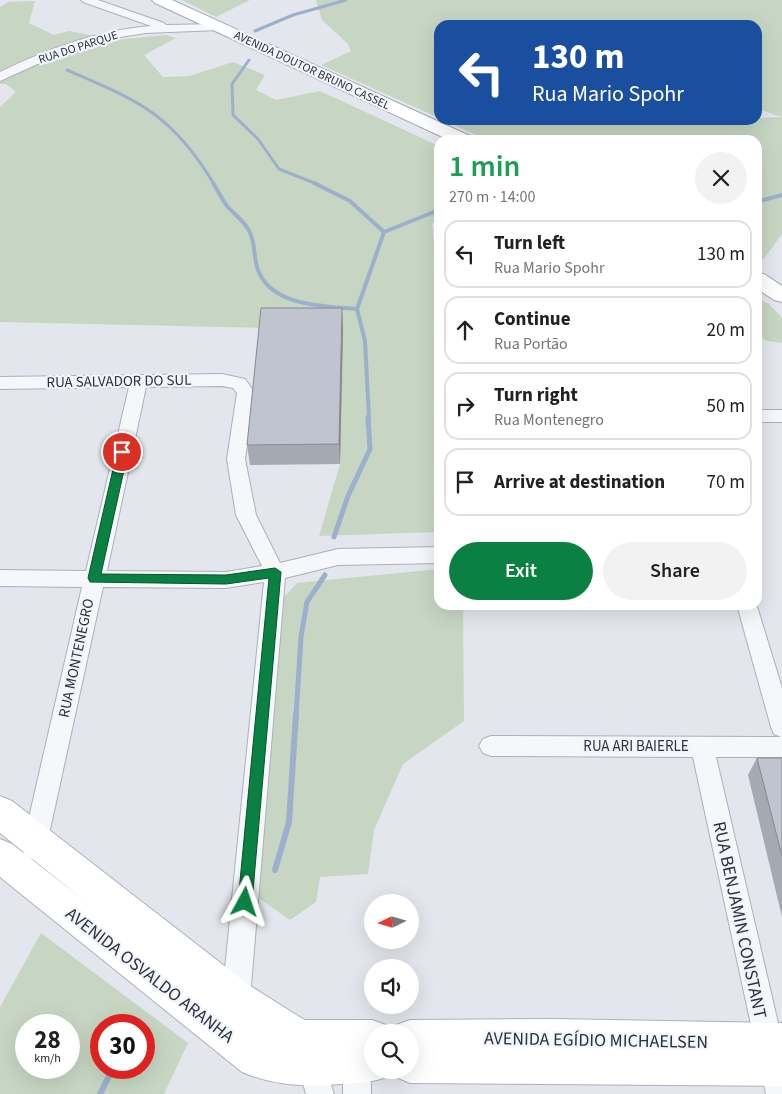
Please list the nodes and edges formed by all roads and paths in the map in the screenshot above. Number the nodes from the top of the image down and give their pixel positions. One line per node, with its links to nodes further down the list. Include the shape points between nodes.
1 (87, 0): 4 (street)
2 (160, 0): 3 (main road, AVENIDA DOUTOR BRUNO CASSEL)
3 (219, 27): 4 (street, RUA DO PARQUE); 6 (main road, AVENIDA DOUTOR BRUNO CASSEL)
4 (169, 28): 5 (street, RUA DO PARQUE, via 104,36)
5 (0, 77)
6 (453, 135)
7 (762, 270): 8 (main road)
8 (782, 275)
9 (762, 277): 11 (main road)
10 (762, 282): 12 (main road)
11 (782, 286)
12 (782, 295)
13 (139, 380): 14 (street, RUA SALVADOR DO SUL); 18 (street, RUA SALVADOR DO SUL, via 239,383 246,393 236,459 246,515); 20 (street, RUA MONTENEGRO)
14 (0, 383)
15 (762, 416): 16 (street)
16 (782, 416)
17 (434, 556): 18 (street, via 338,557)
18 (275, 572): 20 (street, via 226,580); 29 (street)
19 (0, 578): 20 (street)
20 (94, 578): 27 (street, RUA MONTENEGRO)
21 (748, 610): 22 (street)
22 (782, 726)
23 (491, 746): 24 (street, RUA ARI BAIERLE)
24 (702, 746): 25 (street, RUA ARI BAIERLE); 32 (street, RUA BENJAMIN CONSTANT)
25 (782, 747)
26 (0, 812): 27 (main road)
27 (36, 840): 28 (street, RUA MONTENEGRO, via 33,857); 29 (main road)
28 (10, 865): 34 (main road, AVENIDA OSVALDO ARANHA, via 256,1058 272,1065)
29 (236, 998): 34 (main road, via 284,1030)
30 (419, 1039): 32 (main road, AVENIDA EGÍDIO MICHAELSEN, via 553,1038)
31 (363, 1060): 34 (main road)
32 (777, 1062): 33 (main road, AVENIDA EGÍDIO MICHAELSEN)
33 (419, 1063)
34 (312, 1067)

